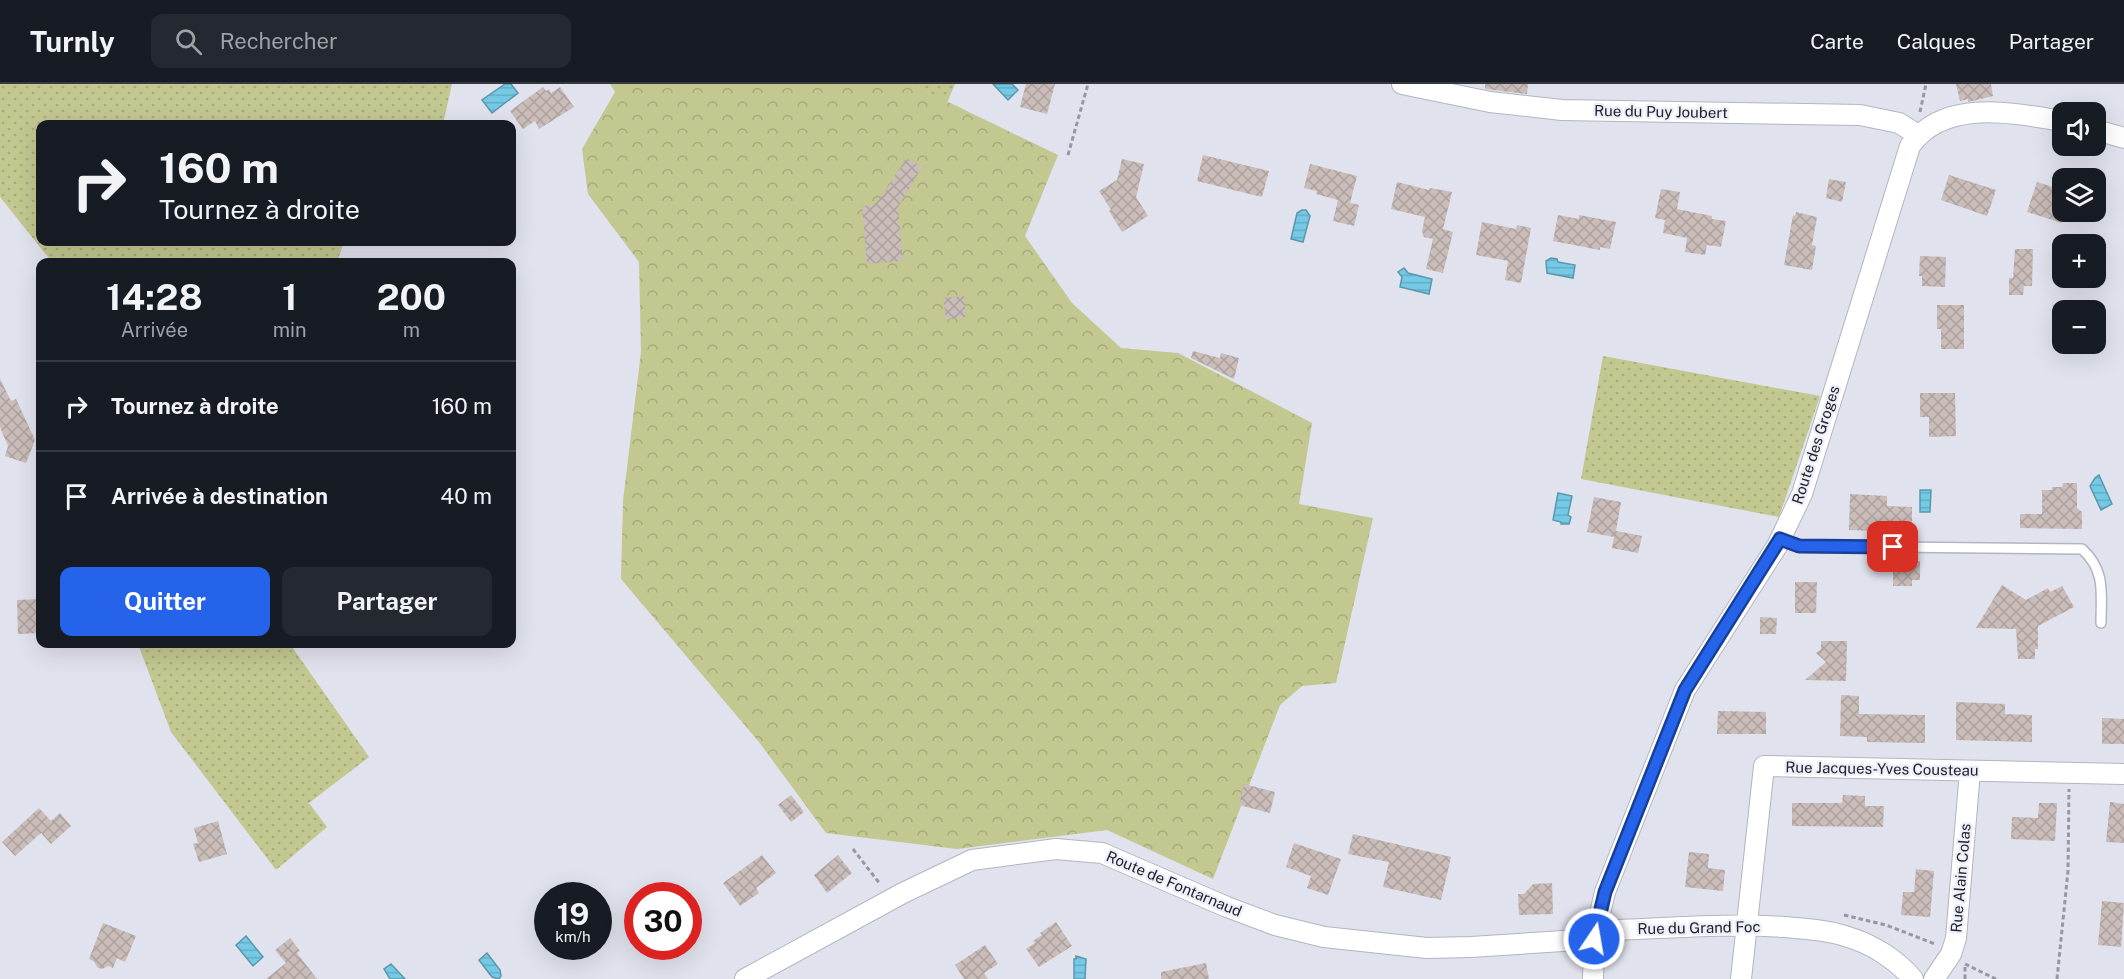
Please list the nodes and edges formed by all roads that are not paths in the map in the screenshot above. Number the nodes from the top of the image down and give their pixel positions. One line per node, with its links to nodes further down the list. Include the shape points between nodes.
1 (1402, 84): 4 (street, Rue du Puy Joubert, via 1491,102 1562,110 1860,115 1899,123)
2 (2052, 120): 4 (street, Route des Groges, via 2017,113 1974,113 1944,119)
3 (2106, 133): 5 (street)
4 (1918, 135): 6 (street, Route des Groges, via 1905,157 1802,494)
5 (2124, 138)
6 (1780, 539): 7 (lane, via 1799,546 2082,549 2092,558 2101,577); 12 (street, Route des Groges, via 1685,690 1605,892)
7 (2101, 623)
8 (1970, 771): 9 (street, Rue Jacques-Yves Cousteau); 10 (street, Rue Jacques-Yves Cousteau, via 1764,766); 17 (street, Rue Alain Colas, via 1956,938 1958,959)
9 (2124, 774)
10 (1747, 924): 11 (street, Rue du Grand Foc); 15 (street); 16 (street, Rue du Grand Foc, via 1821,930 1850,937 1878,950)
11 (1614, 930)
12 (1594, 939): 13 (street, Route de Fontarnaud, via 1427,948 1324,937 1275,925 1227,907 1102,853 1056,849 972,861 892,899); 14 (street, Route des Groges)
13 (745, 979)
14 (1593, 979)
15 (1741, 979)
16 (1913, 979)
17 (1934, 979)

